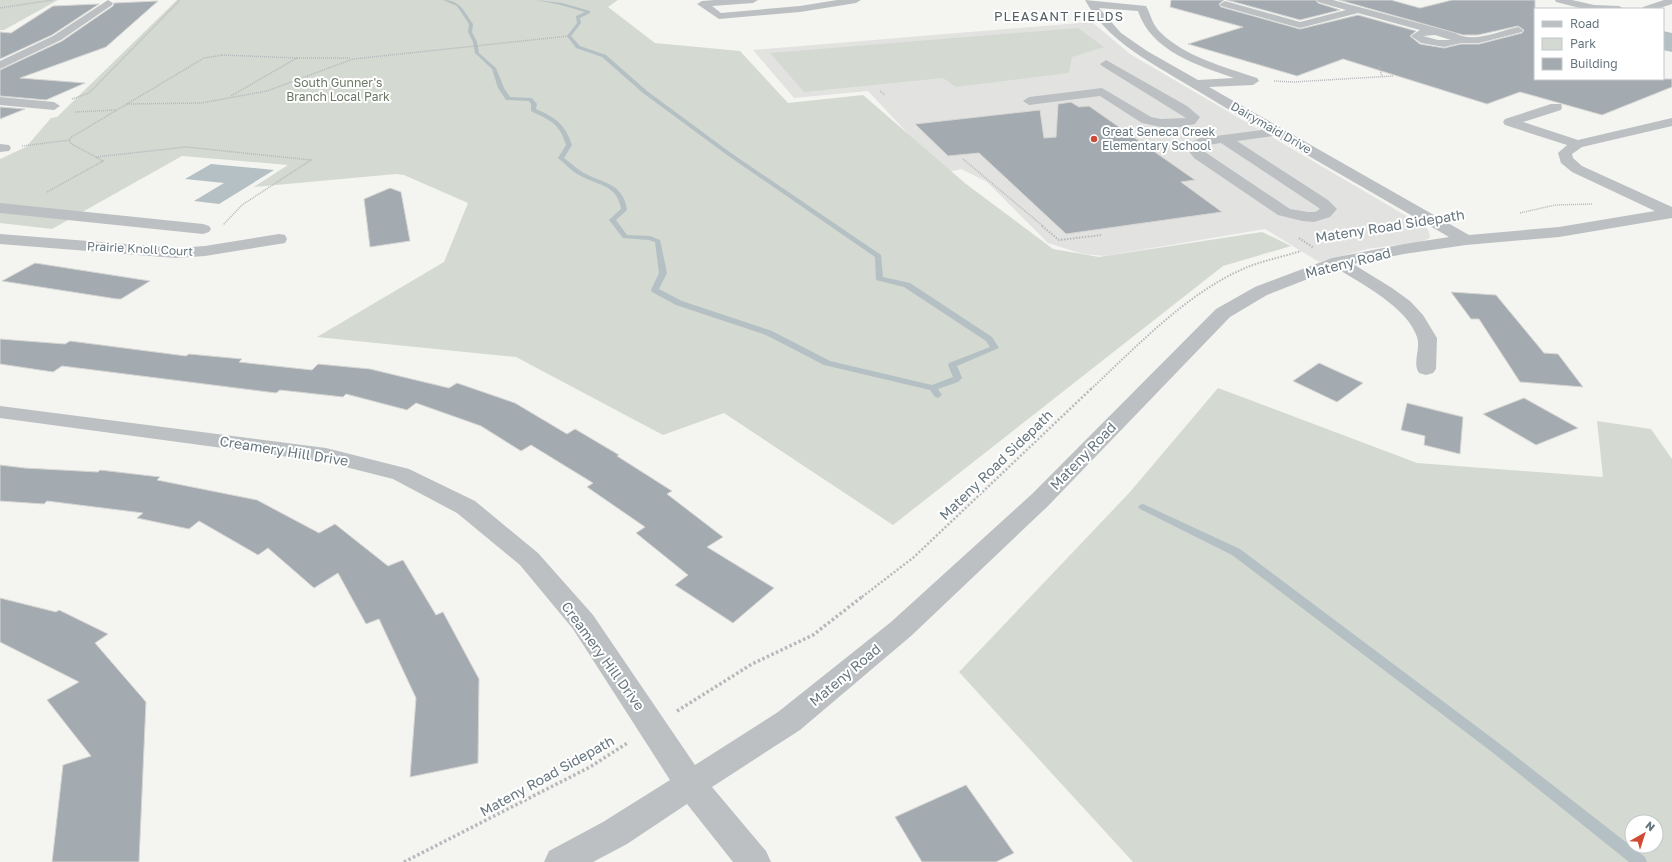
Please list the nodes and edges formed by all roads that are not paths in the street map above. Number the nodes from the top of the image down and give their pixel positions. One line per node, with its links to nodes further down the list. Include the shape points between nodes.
1 (753, 0): 12 (street, via 702,4 719,16)
2 (766, 0): 12 (street)
3 (856, 0): 12 (street)
4 (1322, 0): 13 (street)
5 (1560, 0): 10 (street)
6 (1671, 1): 11 (street)
7 (1091, 2): 17 (street, Dairymaid Drive, via 1097,13 1117,35); 20 (street, via 1142,8 1145,18 1159,38 1202,62 1253,81)
8 (108, 3): 19 (street, via 57,38)
9 (1225, 4): 13 (street, via 1300,25)
10 (1591, 8)
11 (1650, 8)
12 (787, 10)
13 (1357, 10): 15 (street)
14 (1518, 30): 16 (street, via 1478,40)
15 (1435, 32): 16 (street, via 1451,35); 16 (street, via 1421,32 1416,36 1439,43 1454,43)
16 (1459, 40)
17 (1142, 53): 18 (street); 20 (street, Dairymaid Drive)
18 (1115, 58): 21 (street); 21 (street, via 1193,117 1190,121 1161,123 1147,120)
19 (1, 64)
20 (1196, 84): 27 (street, Dairymaid Drive)
21 (1102, 92): 22 (street)
22 (1029, 101)
23 (3, 103): 24 (street)
24 (54, 106)
25 (1556, 107): 29 (street, via 1510,122)
26 (1672, 122): 29 (street)
27 (1276, 132): 28 (street); 36 (street, Dairymaid Drive)
28 (1224, 139): 28 (street, via 1205,141 1197,145 1195,150 1284,212 1298,216 1325,215 1328,209 1322,203)
29 (1577, 144): 31 (street, via 1565,153 1566,160 1577,169)
30 (0, 208): 32 (street)
31 (1672, 213): 36 (street, Mateny Road, via 1559,232)
32 (63, 215): 33 (street); 37 (street)
33 (184, 227): 34 (street); 38 (street)
34 (203, 229)
35 (279, 238): 38 (street, Prairie Knoll Court, via 200,252)
36 (1466, 240): 39 (street, Mateny Road)
37 (5, 242): 38 (street, Prairie Knoll Court)
38 (146, 252)
39 (1338, 262): 40 (street, via 1386,292 1416,319 1427,338); 42 (street, Mateny Road, via 1261,291 1223,314 1040,500 902,629 789,721)
40 (1426, 369)
41 (0, 412): 42 (street, Creamery Hill Drive, via 326,455 402,474 466,507 529,559 583,622)
42 (690, 784): 43 (street, Mateny Road, via 615,833); 44 (street, Creamery Hill Drive)
43 (561, 862)
44 (754, 862)

